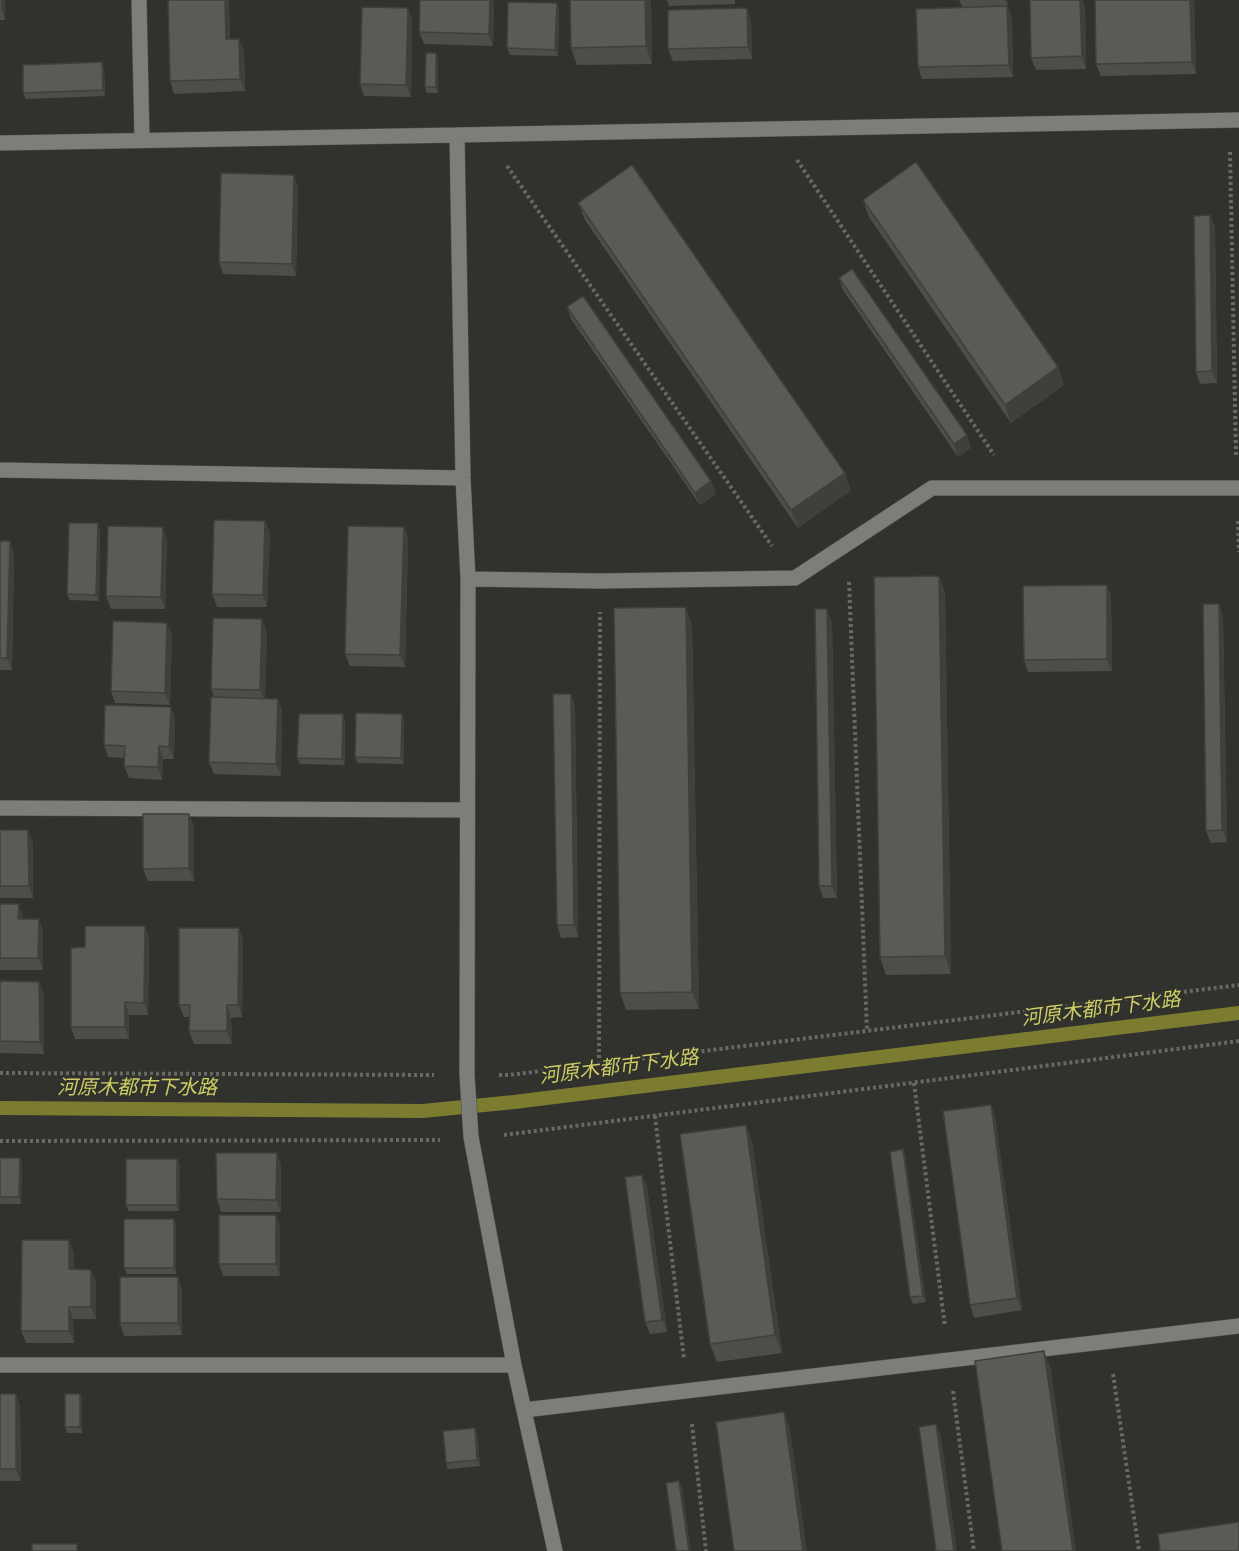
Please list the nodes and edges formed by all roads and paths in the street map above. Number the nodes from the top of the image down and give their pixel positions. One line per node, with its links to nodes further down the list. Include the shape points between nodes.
1 (139, 0): 4 (street)
2 (1239, 120): 3 (street)
3 (457, 135): 4 (street); 10 (street)
4 (142, 139): 6 (street)
5 (1230, 142): 11 (path)
6 (0, 143)
7 (501, 158): 15 (path)
8 (796, 158): 12 (path)
9 (0, 471): 10 (street)
10 (463, 478): 16 (street)
11 (1238, 488): 12 (street); 14 (path)
12 (1016, 489): 13 (street, via 932,488)
13 (848, 544): 15 (street); 21 (path)
14 (1239, 552)
15 (795, 578): 17 (street)
16 (468, 579): 17 (street); 19 (street)
17 (600, 581): 23 (path)
18 (0, 808): 19 (street)
19 (468, 810): 25 (street)
20 (1239, 985): 21 (path)
21 (867, 1031): 23 (path)
22 (1239, 1041): 26 (path)
23 (599, 1064): 25 (path, via 509,1075)
24 (0, 1073): 25 (path)
25 (467, 1075): 28 (street)
26 (914, 1083): 27 (path); 32 (path)
27 (655, 1116): 28 (path); 35 (path)
28 (471, 1137): 29 (path, via 424,1142); 34 (street)
29 (0, 1141)
30 (1239, 1326): 31 (street)
31 (1108, 1341): 32 (street); 40 (path)
32 (949, 1360): 35 (street); 39 (path)
33 (0, 1365): 34 (street)
34 (514, 1365): 36 (street)
35 (688, 1391): 36 (street); 38 (path)
36 (524, 1410): 37 (street)
37 (555, 1551)
38 (706, 1551)
39 (974, 1551)
40 (1139, 1551)

